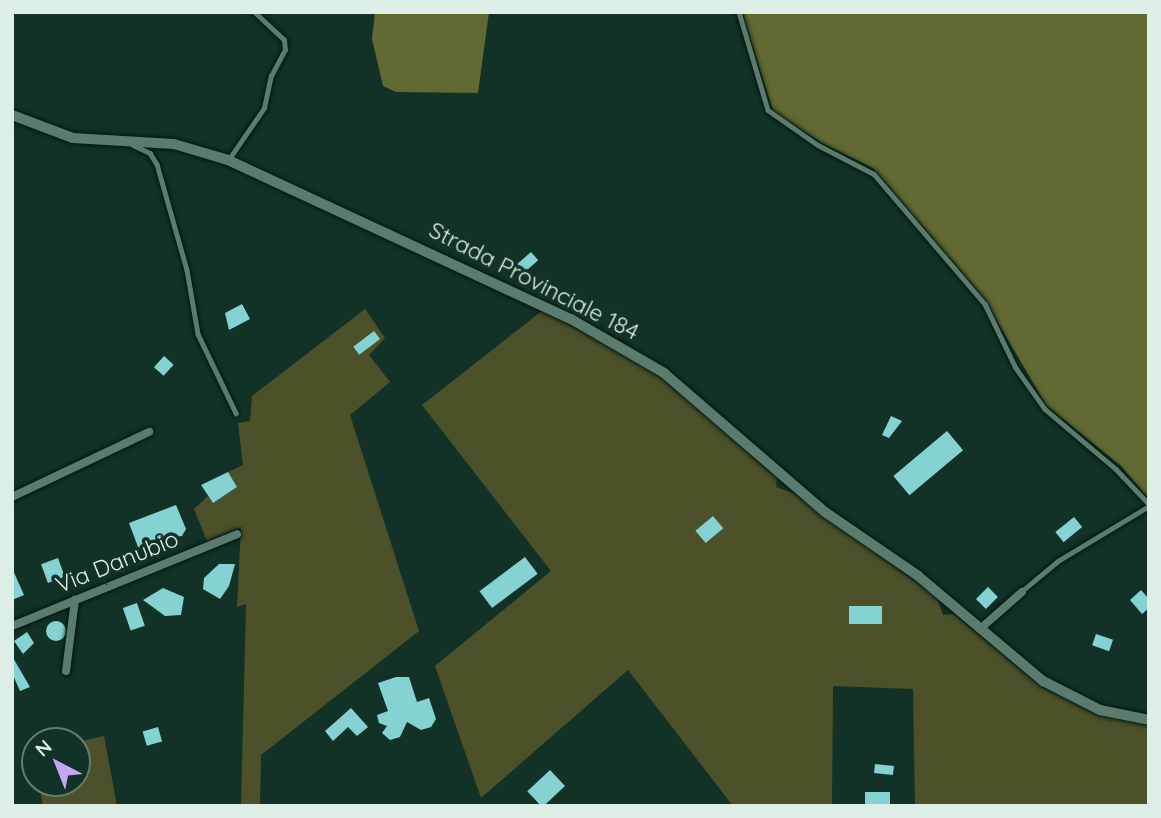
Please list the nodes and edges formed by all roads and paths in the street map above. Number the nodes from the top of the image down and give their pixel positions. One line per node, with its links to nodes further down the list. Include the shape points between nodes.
1 (254, 12): 5 (lane, via 284,40 285,50 271,76 264,107)
2 (739, 12): 9 (lane, via 768,110 809,139 874,174 985,304 1016,369 1045,409 1116,468)
3 (12, 115): 4 (street, Strada Provinciale 184, via 73,138)
4 (122, 139): 5 (street, Strada Provinciale 184, via 174,144); 6 (lane, via 150,153 157,164 187,270 198,334)
5 (228, 160): 14 (street, Strada Provinciale 184, via 571,319 648,363 825,512 917,575)
6 (236, 413)
7 (149, 432): 8 (street)
8 (12, 497)
9 (1149, 505): 11 (lane, via 1058,561)
10 (237, 534): 12 (street, Via Danubio)
11 (1022, 592): 14 (street)
12 (75, 600): 13 (street, Via Danubio); 15 (street)
13 (12, 626)
14 (980, 629): 16 (street, Strada Provinciale 184, via 1024,668 1062,692 1100,710)
15 (66, 671)
16 (1149, 720)

